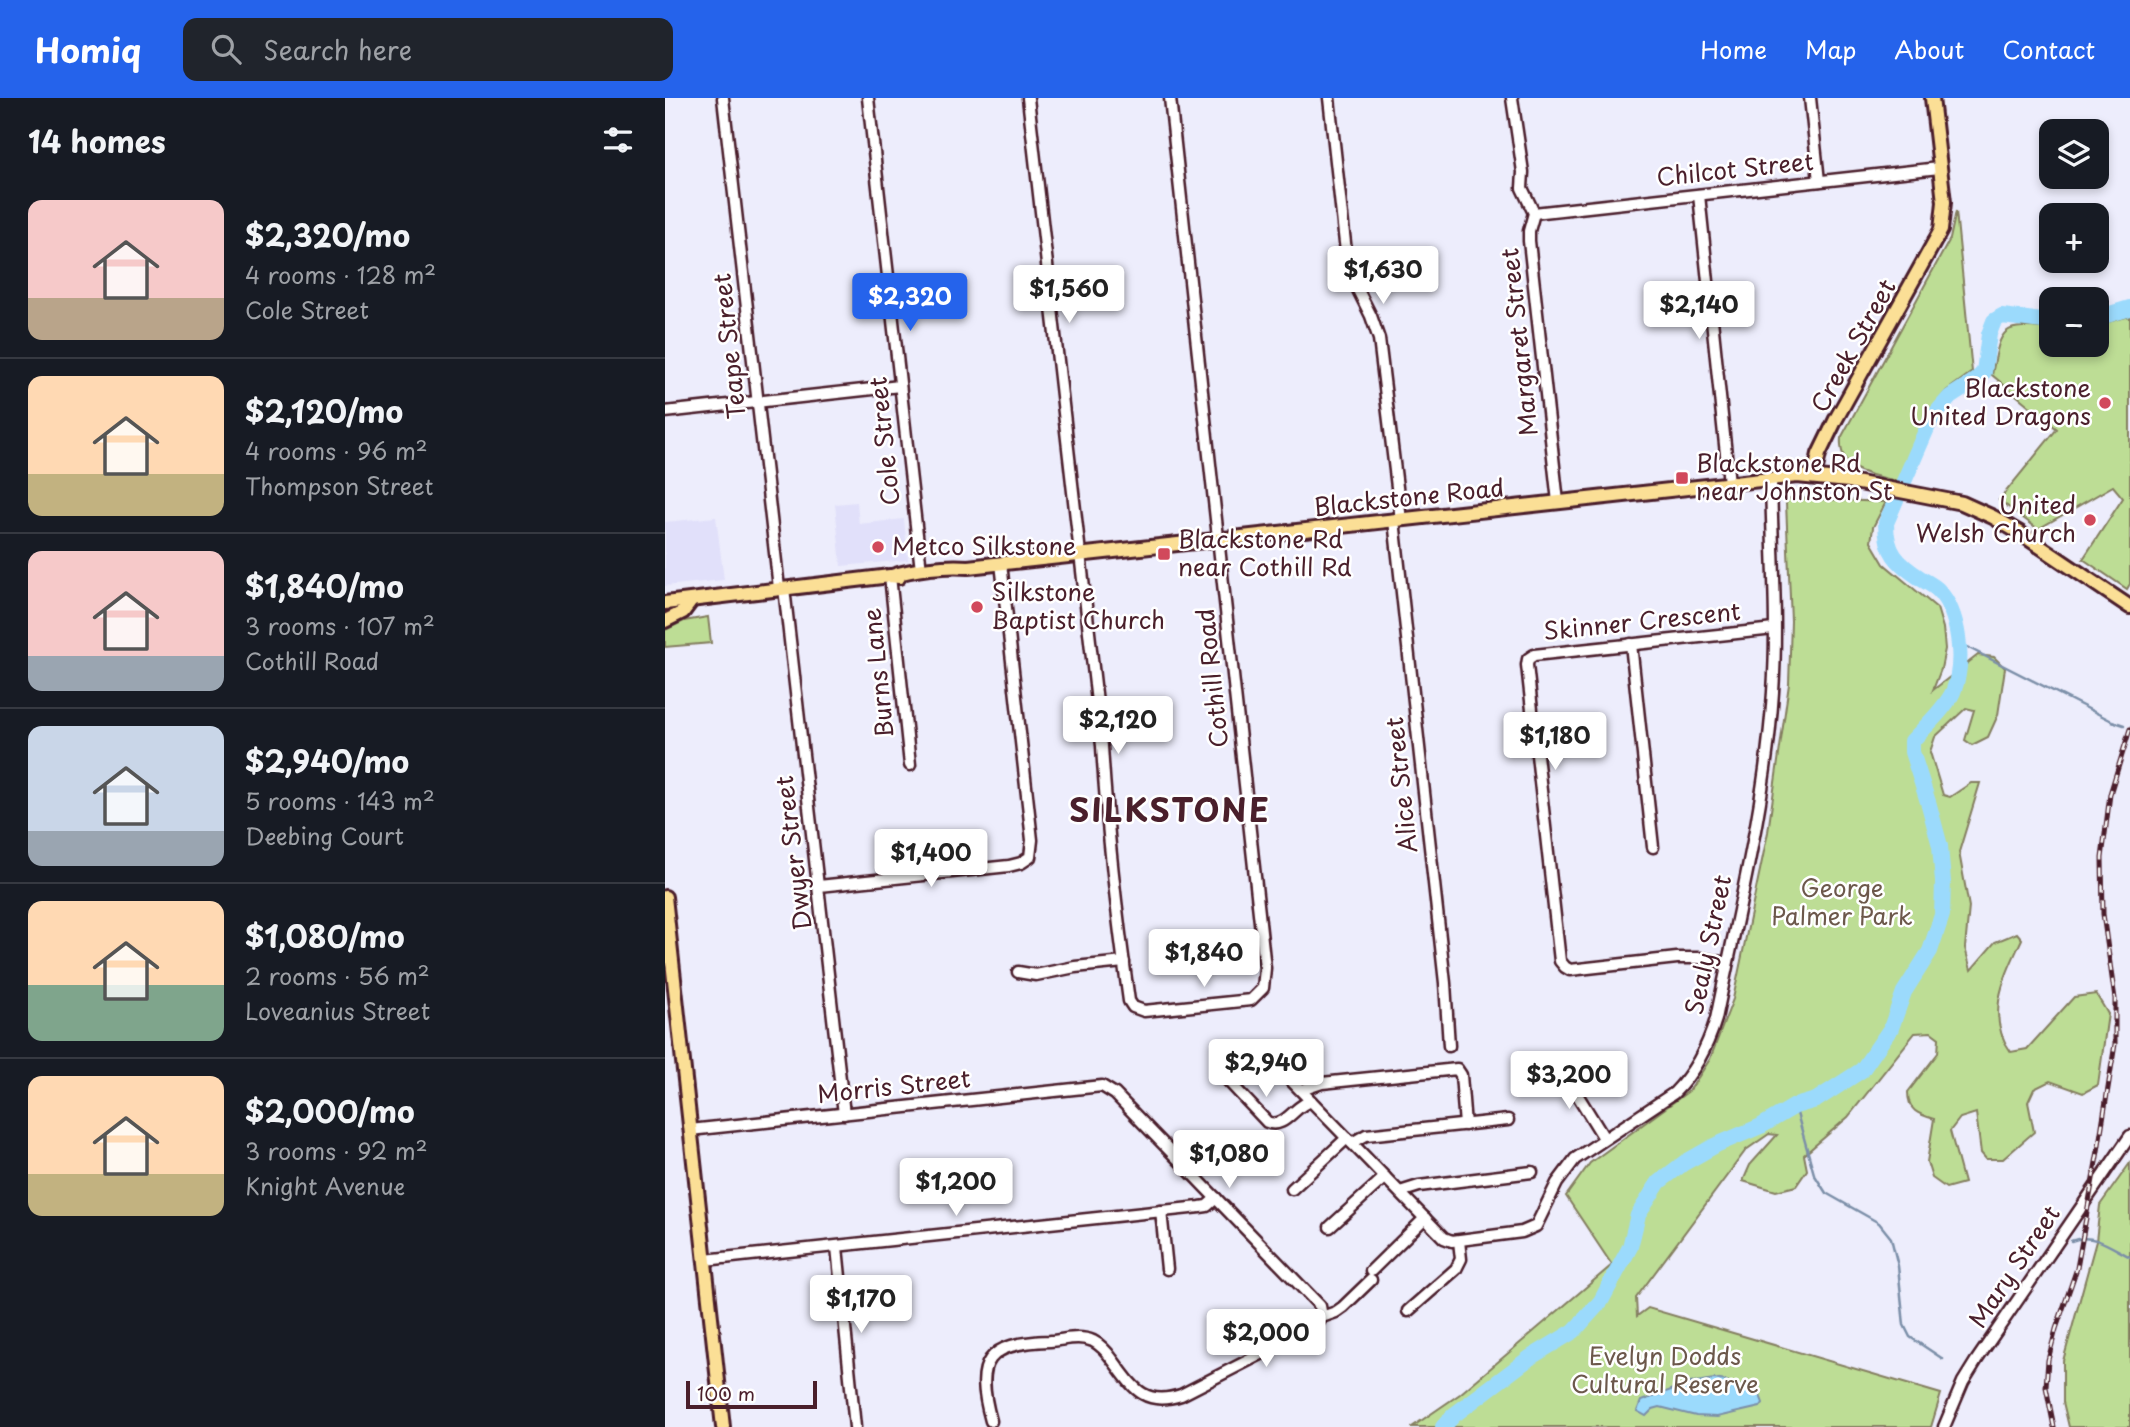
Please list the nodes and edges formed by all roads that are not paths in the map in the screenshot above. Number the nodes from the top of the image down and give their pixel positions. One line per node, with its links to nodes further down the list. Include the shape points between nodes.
1 (723, 98): 14 (street, Teape Street)
2 (868, 98): 13 (street, Cole Street)
3 (1028, 98): 22 (street)
4 (1170, 98): 21 (street, Cothill Road)
5 (1329, 98): 20 (street, Alice Street, via 1348,270 1380,339)
6 (1512, 98): 12 (street, Margaret Street, via 1522,188)
7 (1809, 98): 10 (street)
8 (1932, 98): 9 (main road)
9 (1940, 168): 10 (street, Chilcot Street); 16 (main road, Creek Street, via 1944,208 1938,238 1836,419)
10 (1819, 181): 11 (street, Chilcot Street)
11 (1699, 195): 12 (street, Chilcot Street); 18 (street)
12 (1534, 213): 19 (street, Margaret Street, via 1529,238)
13 (900, 386): 14 (street); 25 (street, Cole Street)
14 (757, 402): 15 (street); 27 (street, Teape Street)
15 (665, 412)
16 (1814, 477): 17 (main road, Blackstone Road); 30 (main road, Blackstone Road, via 1962,503 2020,533)
17 (1771, 478): 18 (main road, Blackstone Road); 32 (street, Sealy Street)
18 (1729, 483): 19 (main road, Blackstone Road)
19 (1558, 502): 20 (main road, Blackstone Road)
20 (1397, 520): 21 (main road, Blackstone Road); 41 (street, Alice Street)
21 (1219, 540): 22 (main road, Blackstone Road); 38 (street, Cothill Road, via 1262,930 1263,988 1251,1000 1137,1010 1129,1000)
22 (1080, 555): 23 (main road, Blackstone Road); 38 (street)
23 (1001, 563): 24 (main road, Blackstone Road); 36 (street, via 1032,840 1030,857 1009,866)
24 (968, 567): 25 (main road, Blackstone Road); 26 (main road, Blackstone Road, via 957,572)
25 (921, 570): 26 (main road, Blackstone Road)
26 (891, 576): 27 (main road, Blackstone Road); 34 (street, Burns Lane)
27 (781, 588): 28 (main road, Blackstone Road); 36 (street, Dwyer Street)
28 (692, 600): 29 (main road, Blackstone Road); 31 (main road, via 683,612)
29 (665, 603)
30 (2130, 607)
31 (665, 621)
32 (1774, 628): 33 (street, Skinner Crescent); 39 (street, Sealy Street, via 1773,692 1761,798)
33 (1631, 644): 35 (street); 39 (street, Skinner Crescent, via 1528,659 1560,961 1570,970 1677,958)
34 (911, 765)
35 (1653, 847)
36 (819, 886): 47 (street, Dwyer Street)
37 (665, 897): 50 (main road)
38 (1124, 962): 40 (street, via 1036,975)
39 (1727, 962): 52 (street, Sealy Street, via 1711,1033 1685,1083)
40 (1018, 972)
41 (1449, 1046)
42 (1279, 1068): 45 (street)
43 (1218, 1070): 46 (street, via 1273,1125)
44 (1568, 1071): 52 (street, via 1570,1083)
45 (1301, 1090): 46 (street); 49 (street, via 1322,1083 1457,1069)
46 (1311, 1101): 53 (street)
47 (843, 1114): 50 (street, Morris Street); 58 (street, Morris Street, via 1102,1086)
48 (1508, 1120): 49 (street)
49 (1465, 1125): 53 (street)
50 (690, 1130): 64 (main road)
51 (2130, 1136): 71 (street, Mary Street, via 1976,1361)
52 (1604, 1138): 62 (street, Sealy Street, via 1575,1158 1536,1226)
53 (1350, 1140): 55 (street); 56 (street)
54 (1532, 1172): 57 (street)
55 (1385, 1177): 57 (street); 61 (street)
56 (1292, 1189)
57 (1400, 1192): 60 (street)
58 (1216, 1198): 59 (street, via 1207,1206); 67 (street, via 1320,1306)
59 (1161, 1211): 63 (street); 65 (street)
60 (1425, 1218): 62 (street, via 1444,1238); 67 (street, via 1343,1307)
61 (1330, 1227)
62 (1459, 1241): 66 (street, via 1461,1259 1456,1269)
63 (837, 1247): 64 (street); 70 (street)
64 (705, 1260): 69 (main road)
65 (1167, 1269)
66 (1408, 1311)
67 (1322, 1317): 68 (street, via 1316,1326 1181,1395 1159,1400 1133,1388 1091,1340 1080,1337 1007,1346 985,1370 985,1401)
68 (991, 1421)
69 (723, 1427)
70 (855, 1427)
71 (1944, 1427)

